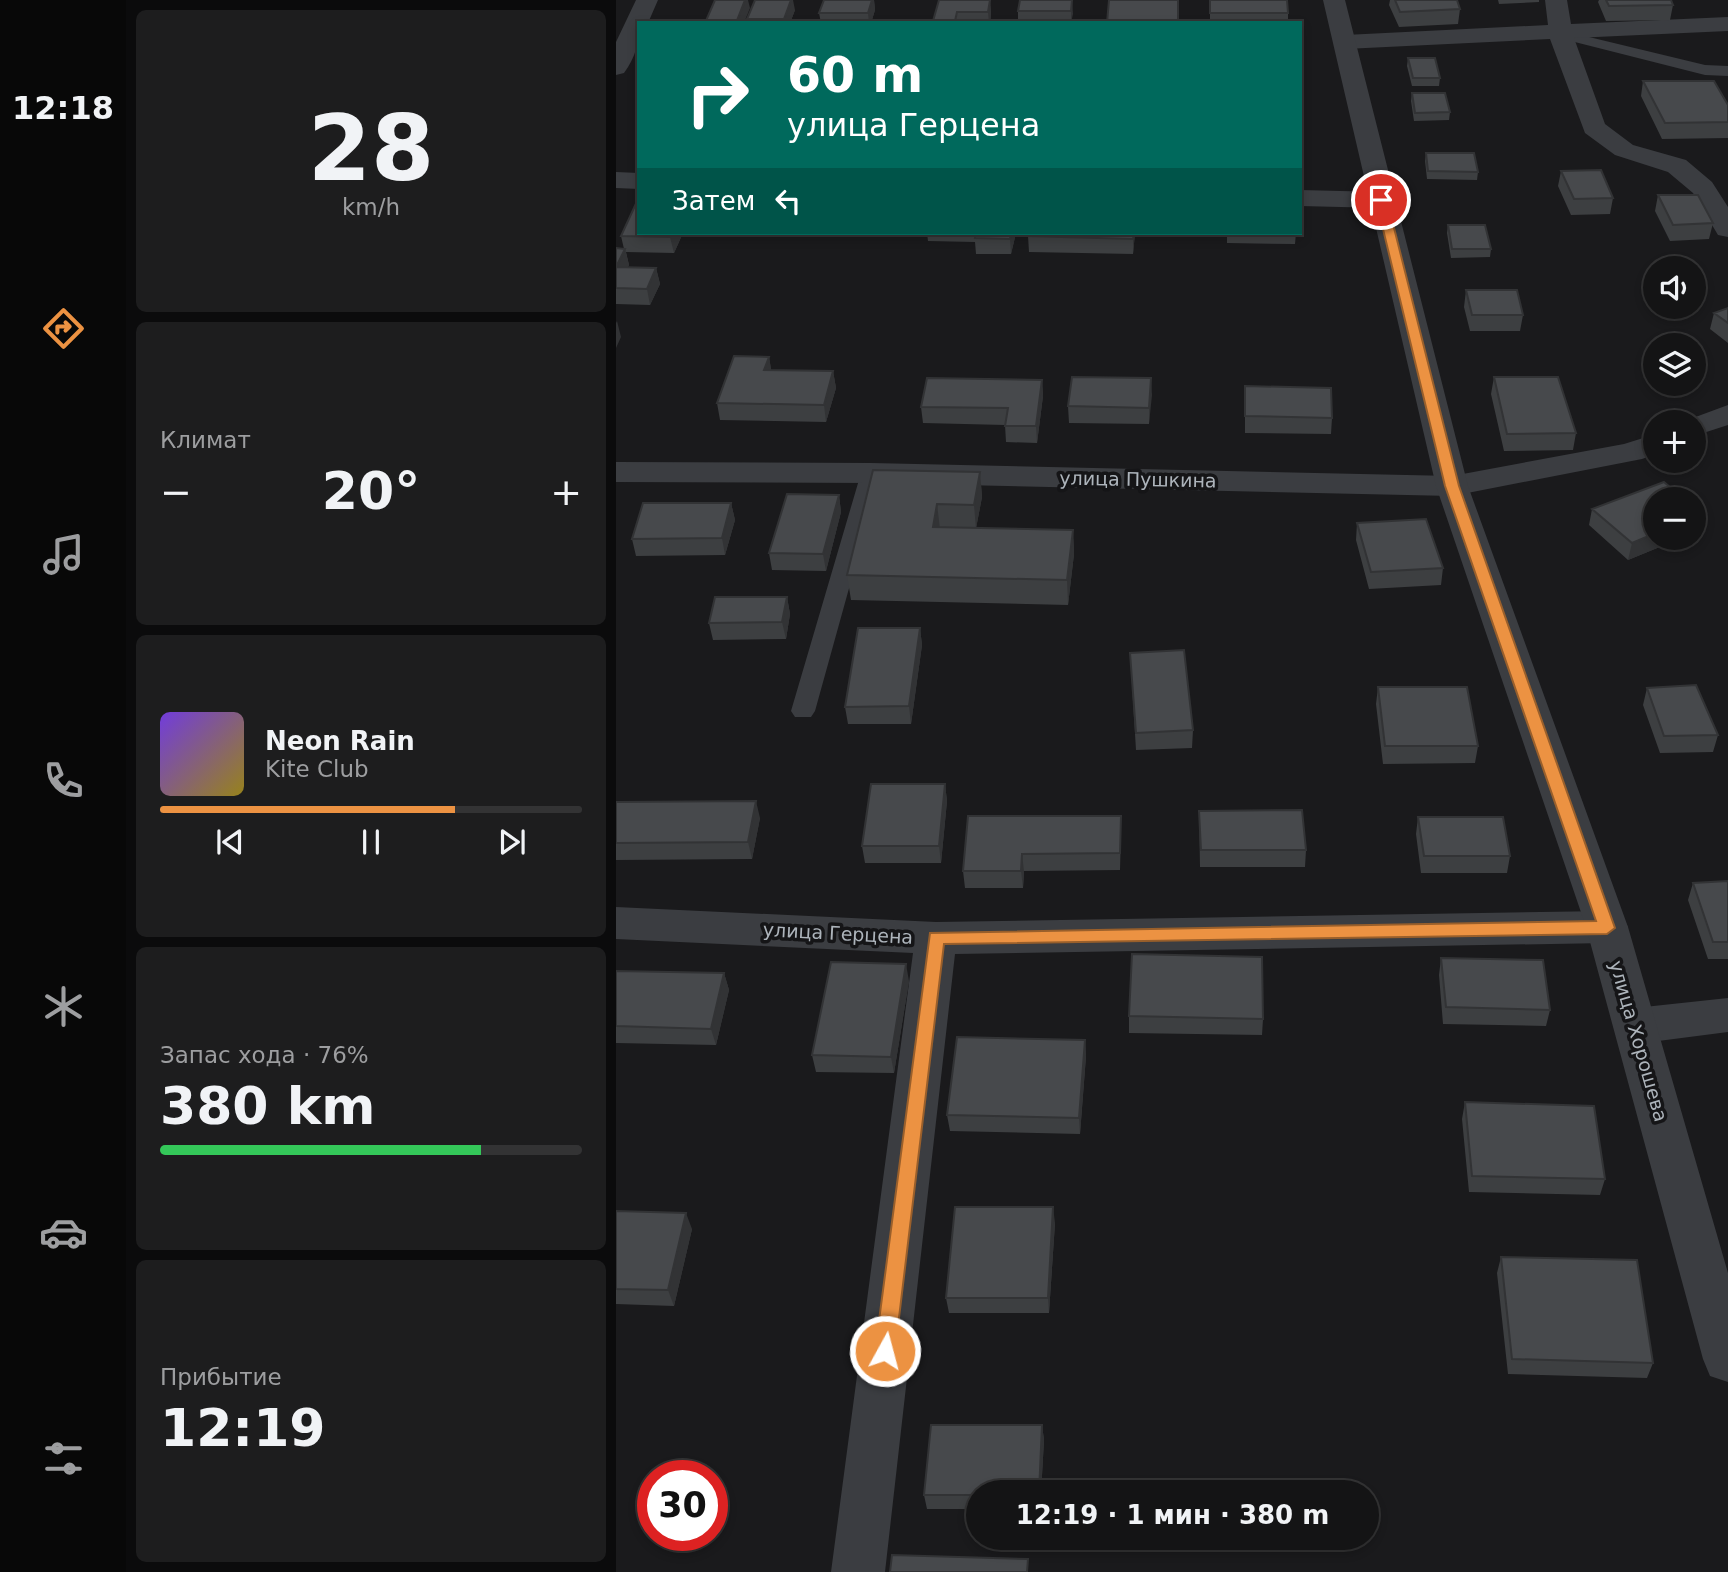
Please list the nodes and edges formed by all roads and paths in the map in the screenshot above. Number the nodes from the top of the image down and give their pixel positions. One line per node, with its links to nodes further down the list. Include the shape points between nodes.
1 (647, 0): 4 (street)
2 (1334, 0): 8 (street, улица Хорошева)
3 (1556, 0): 7 (street)
4 (637, 21)
5 (637, 22): 9 (street)
6 (1728, 24): 7 (street)
7 (1560, 34): 8 (street); 10 (lane, via 1705,70); 15 (street, via 1594,128 1624,149 1677,166 1703,188)
8 (1345, 42): 14 (street, улица Хорошева)
9 (616, 68)
10 (1728, 71)
11 (616, 180): 12 (street)
12 (637, 181)
13 (1302, 198): 14 (street)
14 (1381, 200): 21 (street, улица Хорошева)
15 (1728, 229)
16 (1728, 414): 17 (street)
17 (1706, 422)
18 (1643, 448): 21 (street, улица Пушкина)
19 (616, 472): 20 (street, улица Пушкина)
20 (871, 473): 21 (street, улица Пушкина); 22 (lane)
21 (1452, 486): 24 (street, улица Хорошева)
22 (803, 711)
23 (616, 923): 25 (street, улица Герцена)
24 (1607, 928): 25 (street, улица Герцена); 27 (street, улица Хорошева)
25 (936, 938): 29 (street)
26 (1728, 1015): 27 (street)
27 (1635, 1026): 28 (street, улица Хорошева)
28 (1728, 1359)
29 (858, 1572)

